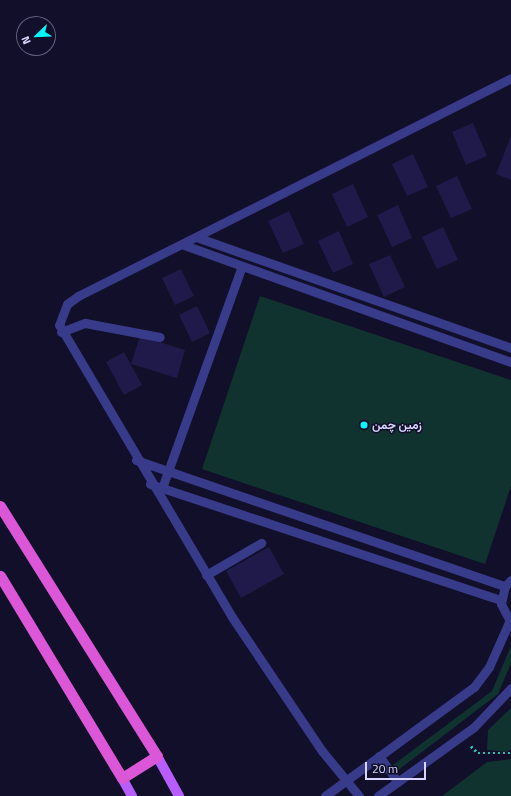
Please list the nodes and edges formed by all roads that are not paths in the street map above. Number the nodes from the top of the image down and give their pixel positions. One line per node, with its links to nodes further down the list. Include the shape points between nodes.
1 (511, 78): 2 (lane, via 446,108)
2 (199, 238): 3 (lane); 5 (lane)
3 (184, 245): 4 (lane); 7 (lane, via 78,296 67,304 61,315)
4 (242, 266): 6 (lane); 12 (lane)
5 (408, 312): 6 (lane); 9 (lane)
6 (404, 324): 10 (lane)
7 (61, 332): 8 (lane, via 85,323); 11 (lane)
8 (160, 337)
9 (511, 349): 10 (lane)
10 (509, 361)
11 (136, 460): 12 (lane); 13 (lane)
12 (169, 471): 14 (lane); 16 (lane)
13 (150, 484): 14 (lane); 21 (lane)
14 (162, 488): 17 (lane)
15 (0, 506): 27 (highway)
16 (320, 522): 17 (lane); 19 (lane)
17 (316, 539): 20 (lane)
18 (261, 543): 21 (lane)
19 (407, 551): 20 (lane); 23 (lane)
20 (402, 567): 24 (lane)
21 (206, 575): 30 (lane, via 322,752)
22 (0, 576): 29 (highway)
23 (508, 583): 24 (lane)
24 (501, 600): 25 (lane)
25 (510, 623): 28 (lane, via 489,667 474,688)
26 (511, 688): 31 (lane, via 502,701 461,736)
27 (157, 756): 29 (highway); 33 (main road)
28 (379, 756): 30 (lane); 31 (lane)
29 (122, 778): 32 (main road)
30 (346, 781): 34 (lane); 35 (lane)
31 (398, 782): 36 (lane)
32 (132, 796)
33 (179, 796)
34 (325, 796)
35 (359, 796)
36 (378, 796)

